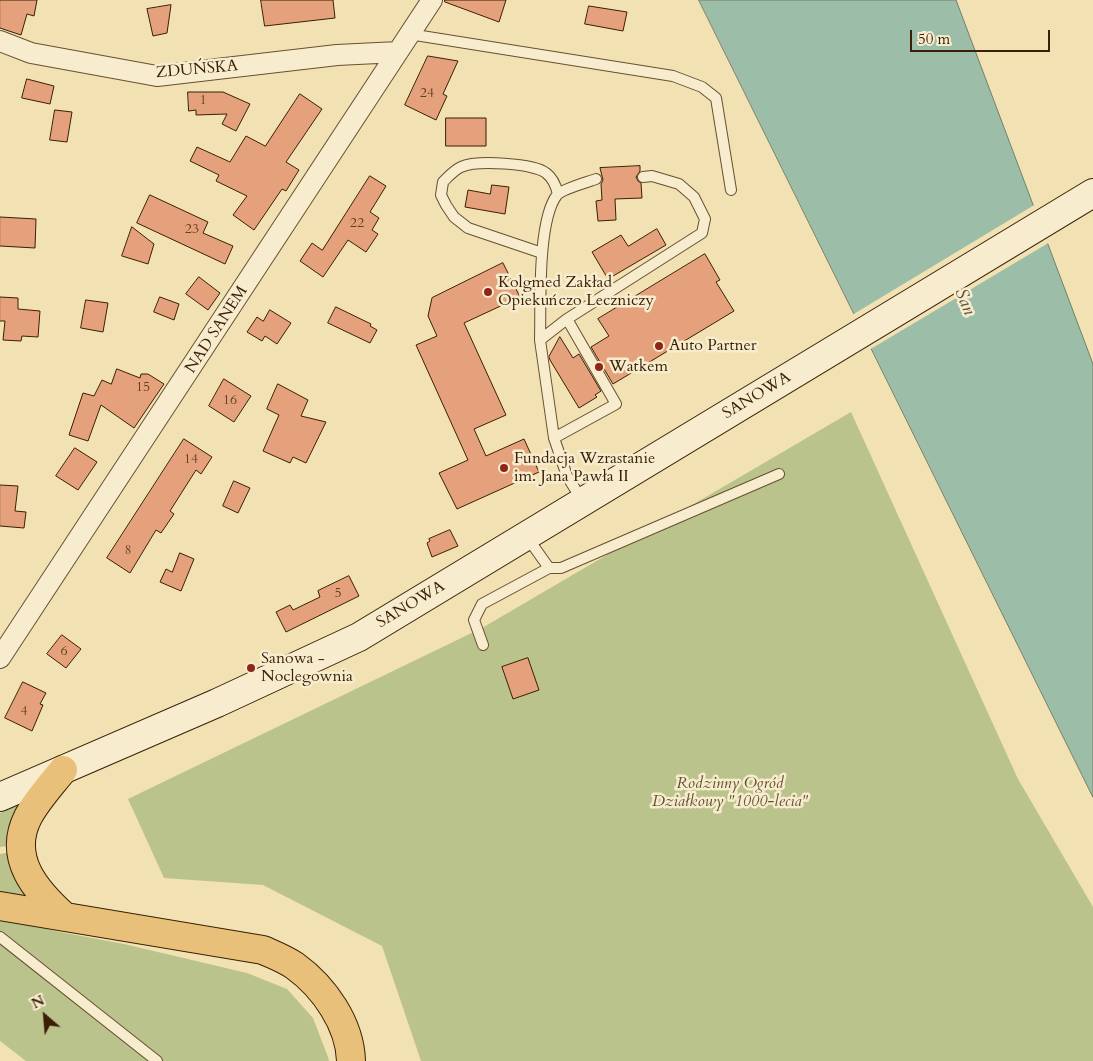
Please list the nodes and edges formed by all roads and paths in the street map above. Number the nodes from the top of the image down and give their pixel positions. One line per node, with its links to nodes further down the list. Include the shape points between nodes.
1 (432, 0): 2 (street, NAD SANEM)
2 (409, 34): 4 (street, NAD SANEM); 7 (lane, via 672,76 702,87 716,98)
3 (0, 41): 4 (street, ZDUŃSKA, via 31,53 157,76 337,55)
4 (398, 52): 19 (street, NAD SANEM)
5 (643, 177): 11 (lane, via 652,176 679,184 694,197 705,220 702,233)
6 (596, 179): 9 (lane)
7 (731, 190)
8 (1093, 193): 15 (main road, SANOWA)
9 (558, 194): 10 (lane, via 548,212); 10 (lane, via 546,173 530,166 461,166 442,182 441,195 446,205 454,217 468,228)
10 (542, 252): 12 (lane)
11 (567, 319): 12 (lane); 13 (lane, via 616,404)
12 (540, 340): 13 (lane)
13 (554, 438): 15 (lane, via 567,476)
14 (779, 474): 17 (lane, via 561,568)
15 (582, 501): 16 (main road, SANOWA)
16 (526, 535): 17 (lane); 20 (main road, SANOWA, via 359,637)
17 (549, 568): 18 (lane, via 482,604 474,620)
18 (482, 645)
19 (0, 658)
20 (63, 770): 21 (main road, SANOWA); 23 (main road, via 27,818 22,846 25,868 34,885)
21 (0, 797)
22 (0, 906): 23 (main road)
23 (65, 917): 26 (main road, via 264,950 294,966 320,988 340,1018)
24 (0, 937): 25 (lane)
25 (157, 1061)
26 (351, 1061)

